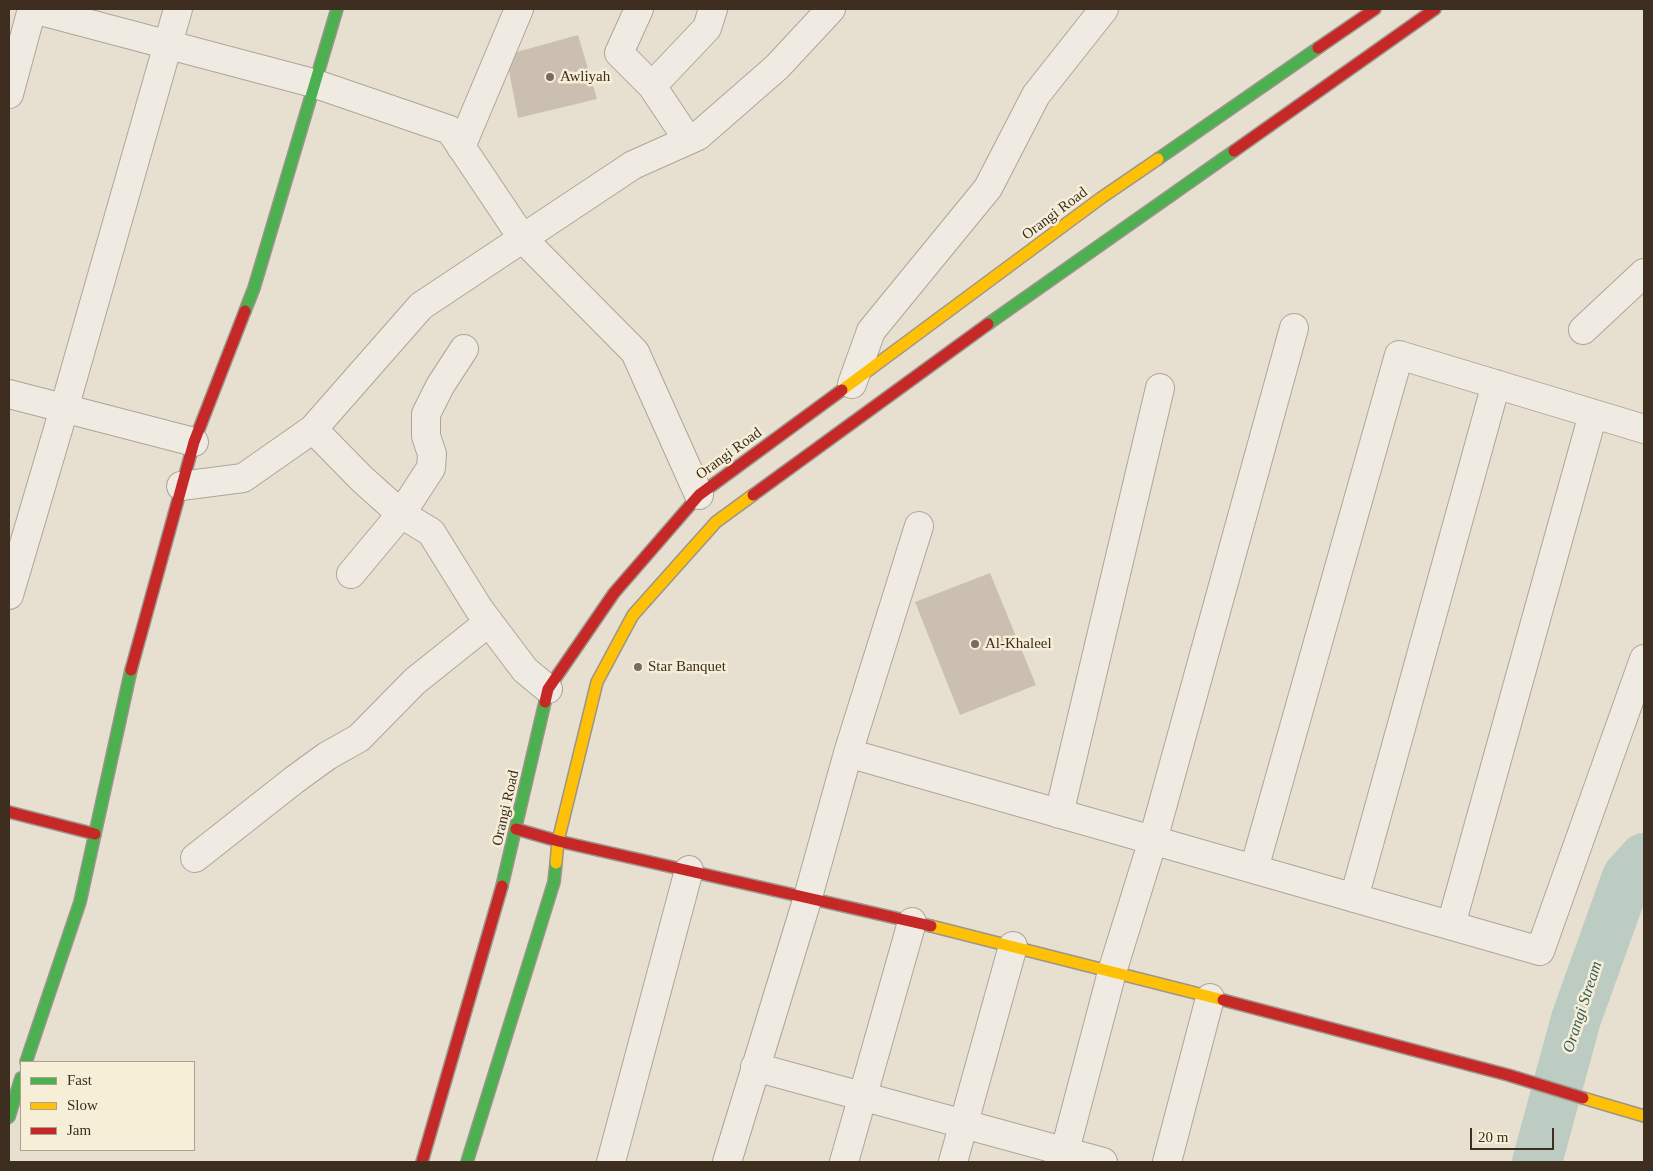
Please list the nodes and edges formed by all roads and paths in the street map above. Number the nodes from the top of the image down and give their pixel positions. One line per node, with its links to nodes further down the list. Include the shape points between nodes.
1 (32, 9): 11 (street); 14 (street)
2 (178, 9): 11 (street)
3 (337, 9): 12 (main road)
4 (519, 9): 16 (street)
5 (638, 9): 13 (street, via 619,54)
6 (713, 9): 13 (street, via 707,28)
7 (831, 9): 15 (street, via 777,67 698,136)
8 (1104, 9): 22 (street, via 1036,95 988,188 871,331)
9 (1375, 9): 22 (main road, Orangi Road, via 1101,198)
10 (1435, 9): 46 (main road, via 1010,307 716,522 633,615 597,682)
11 (168, 44): 12 (street); 26 (street)
12 (313, 83): 16 (street, via 450,130); 30 (main road, via 254,288)
13 (652, 86): 15 (street)
14 (9, 94)
15 (688, 140): 17 (street, via 633,165)
16 (461, 147): 17 (street)
17 (523, 239): 28 (street, via 421,306); 32 (street, via 635,352)
18 (1644, 273): 20 (street)
19 (1294, 328): 45 (street)
20 (1582, 330)
21 (464, 349): 33 (street, via 426,414 431,468)
22 (852, 384): 32 (main road, Orangi Road)
23 (1496, 384): 27 (street); 48 (street, via 1399,355); 51 (street)
24 (1160, 388): 42 (street)
25 (9, 394): 26 (street)
26 (64, 409): 30 (street); 36 (street)
27 (1593, 414): 29 (street); 53 (street)
28 (313, 429): 31 (street, via 243,478); 33 (street, via 362,480)
29 (1644, 429)
30 (194, 442): 31 (main road)
31 (182, 486): 44 (main road, via 130,672)
32 (699, 495): 39 (main road, Orangi Road, via 614,592)
33 (401, 514): 35 (street); 37 (street, via 431,532)
34 (919, 526): 40 (street)
35 (351, 574)
36 (9, 595)
37 (489, 622): 39 (street, via 525,670); 47 (street, via 415,681 359,738 294,780)
38 (1644, 659): 53 (street, via 1540,951)
39 (548, 689): 43 (main road, Orangi Road)
40 (848, 754): 42 (street); 50 (street)
41 (9, 812): 44 (main road)
42 (1059, 814): 45 (street)
43 (516, 828): 46 (main road); 65 (main road, Orangi Road)
44 (94, 834): 57 (main road, via 80,902)
45 (1153, 840): 48 (street); 55 (street)
46 (558, 841): 49 (main road); 66 (main road, via 554,882)
47 (195, 858)
48 (1254, 869): 51 (street)
49 (689, 870): 50 (main road); 67 (street)
50 (808, 897): 52 (main road); 58 (street)
51 (1354, 898): 53 (street)
52 (912, 922): 54 (main road); 60 (street)
53 (1451, 926)
54 (1014, 946): 55 (main road); 63 (street)
55 (1112, 972): 56 (main road); 64 (street)
56 (1210, 998): 61 (main road, via 1508,1075); 72 (street)
57 (26, 1061)
58 (755, 1067): 60 (street); 68 (street)
59 (20, 1081): 62 (main road)
60 (863, 1096): 63 (street); 69 (street)
61 (1644, 1116)
62 (9, 1117)
63 (963, 1124): 64 (street); 70 (street)
64 (1064, 1157): 71 (street)
65 (422, 1162)
66 (467, 1162)
67 (611, 1162)
68 (727, 1162)
69 (844, 1162)
70 (953, 1162)
71 (1103, 1162)
72 (1167, 1162)

